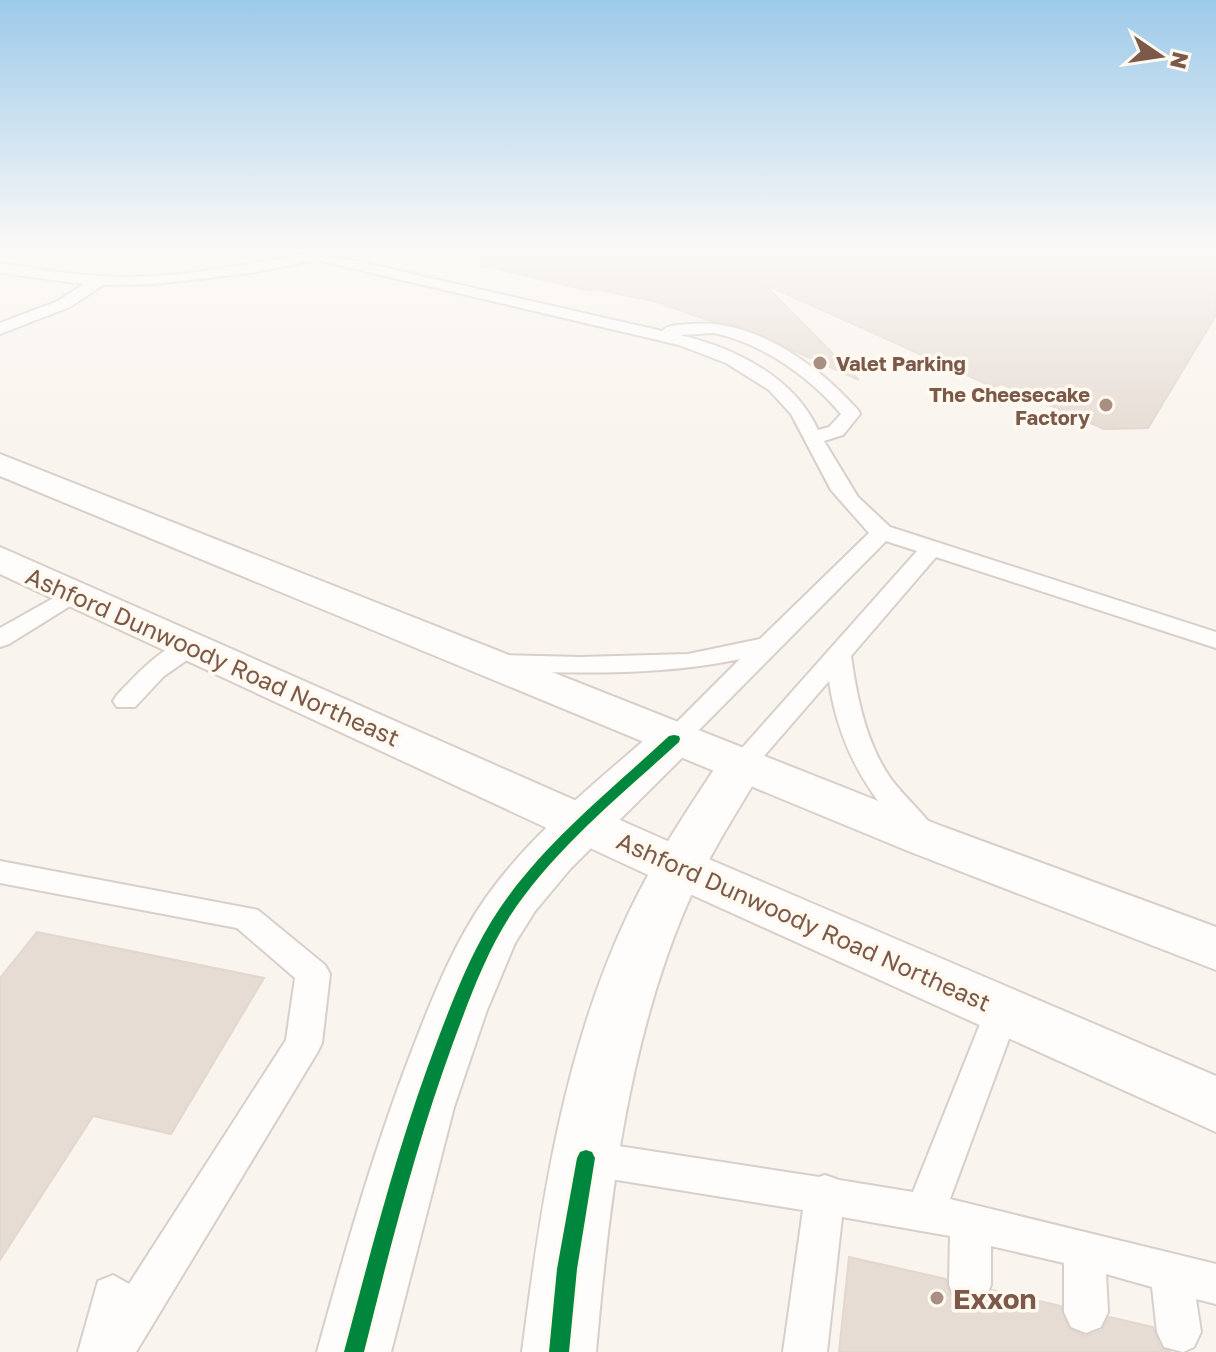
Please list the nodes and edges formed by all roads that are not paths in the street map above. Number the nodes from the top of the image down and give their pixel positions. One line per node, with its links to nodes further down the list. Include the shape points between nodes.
1 (43, 312): 3 (lane)
2 (571, 312): 4 (lane)
3 (0, 329)
4 (657, 333): 5 (lane, via 677,346 759,373 798,410); 5 (lane, via 717,328 797,363 838,396 851,414 836,431)
5 (812, 438): 7 (lane, via 853,508)
6 (0, 464): 16 (main road)
7 (882, 532): 8 (lane); 13 (lane)
8 (932, 548): 12 (lane); 15 (lane)
9 (0, 559): 10 (main road, Ashford Dunwoody Road Northeast)
10 (75, 593): 11 (lane); 14 (main road, Ashford Dunwoody Road Northeast)
11 (0, 639)
12 (1216, 640)
13 (768, 645): 16 (lane, via 688,662); 18 (lane)
14 (191, 646): 17 (lane, via 155,671); 20 (main road, Ashford Dunwoody Road Northeast)
15 (838, 654): 19 (lane); 21 (lane, via 849,717 861,748 878,782)
16 (488, 662): 18 (main road)
17 (126, 701)
18 (674, 739): 19 (main road); 20 (main road)
19 (741, 765): 21 (main road); 22 (main road)
20 (584, 824): 22 (main road, Ashford Dunwoody Road Northeast); 40 (main road, via 515,898 474,966 410,1145)
21 (926, 839): 24 (main road)
22 (678, 867): 25 (main road, Ashford Dunwoody Road Northeast); 27 (main road, via 632,972)
23 (0, 872): 39 (lane, via 247,918 313,974 304,1043)
24 (1216, 949)
25 (1003, 1009): 26 (main road, Ashford Dunwoody Road Northeast); 29 (lane)
26 (1216, 1105)
27 (586, 1158): 28 (lane); 41 (main road)
28 (825, 1193): 29 (lane); 42 (lane)
29 (925, 1212): 30 (lane)
30 (971, 1222): 31 (lane); 34 (lane)
31 (1084, 1249): 32 (lane); 36 (lane)
32 (1172, 1273): 33 (lane); 37 (lane)
33 (1216, 1284)
34 (970, 1285)
35 (113, 1296): 38 (lane)
36 (1086, 1312)
37 (1179, 1332)
38 (100, 1352)
39 (111, 1352)
40 (354, 1352)
41 (559, 1352)
42 (805, 1352)

